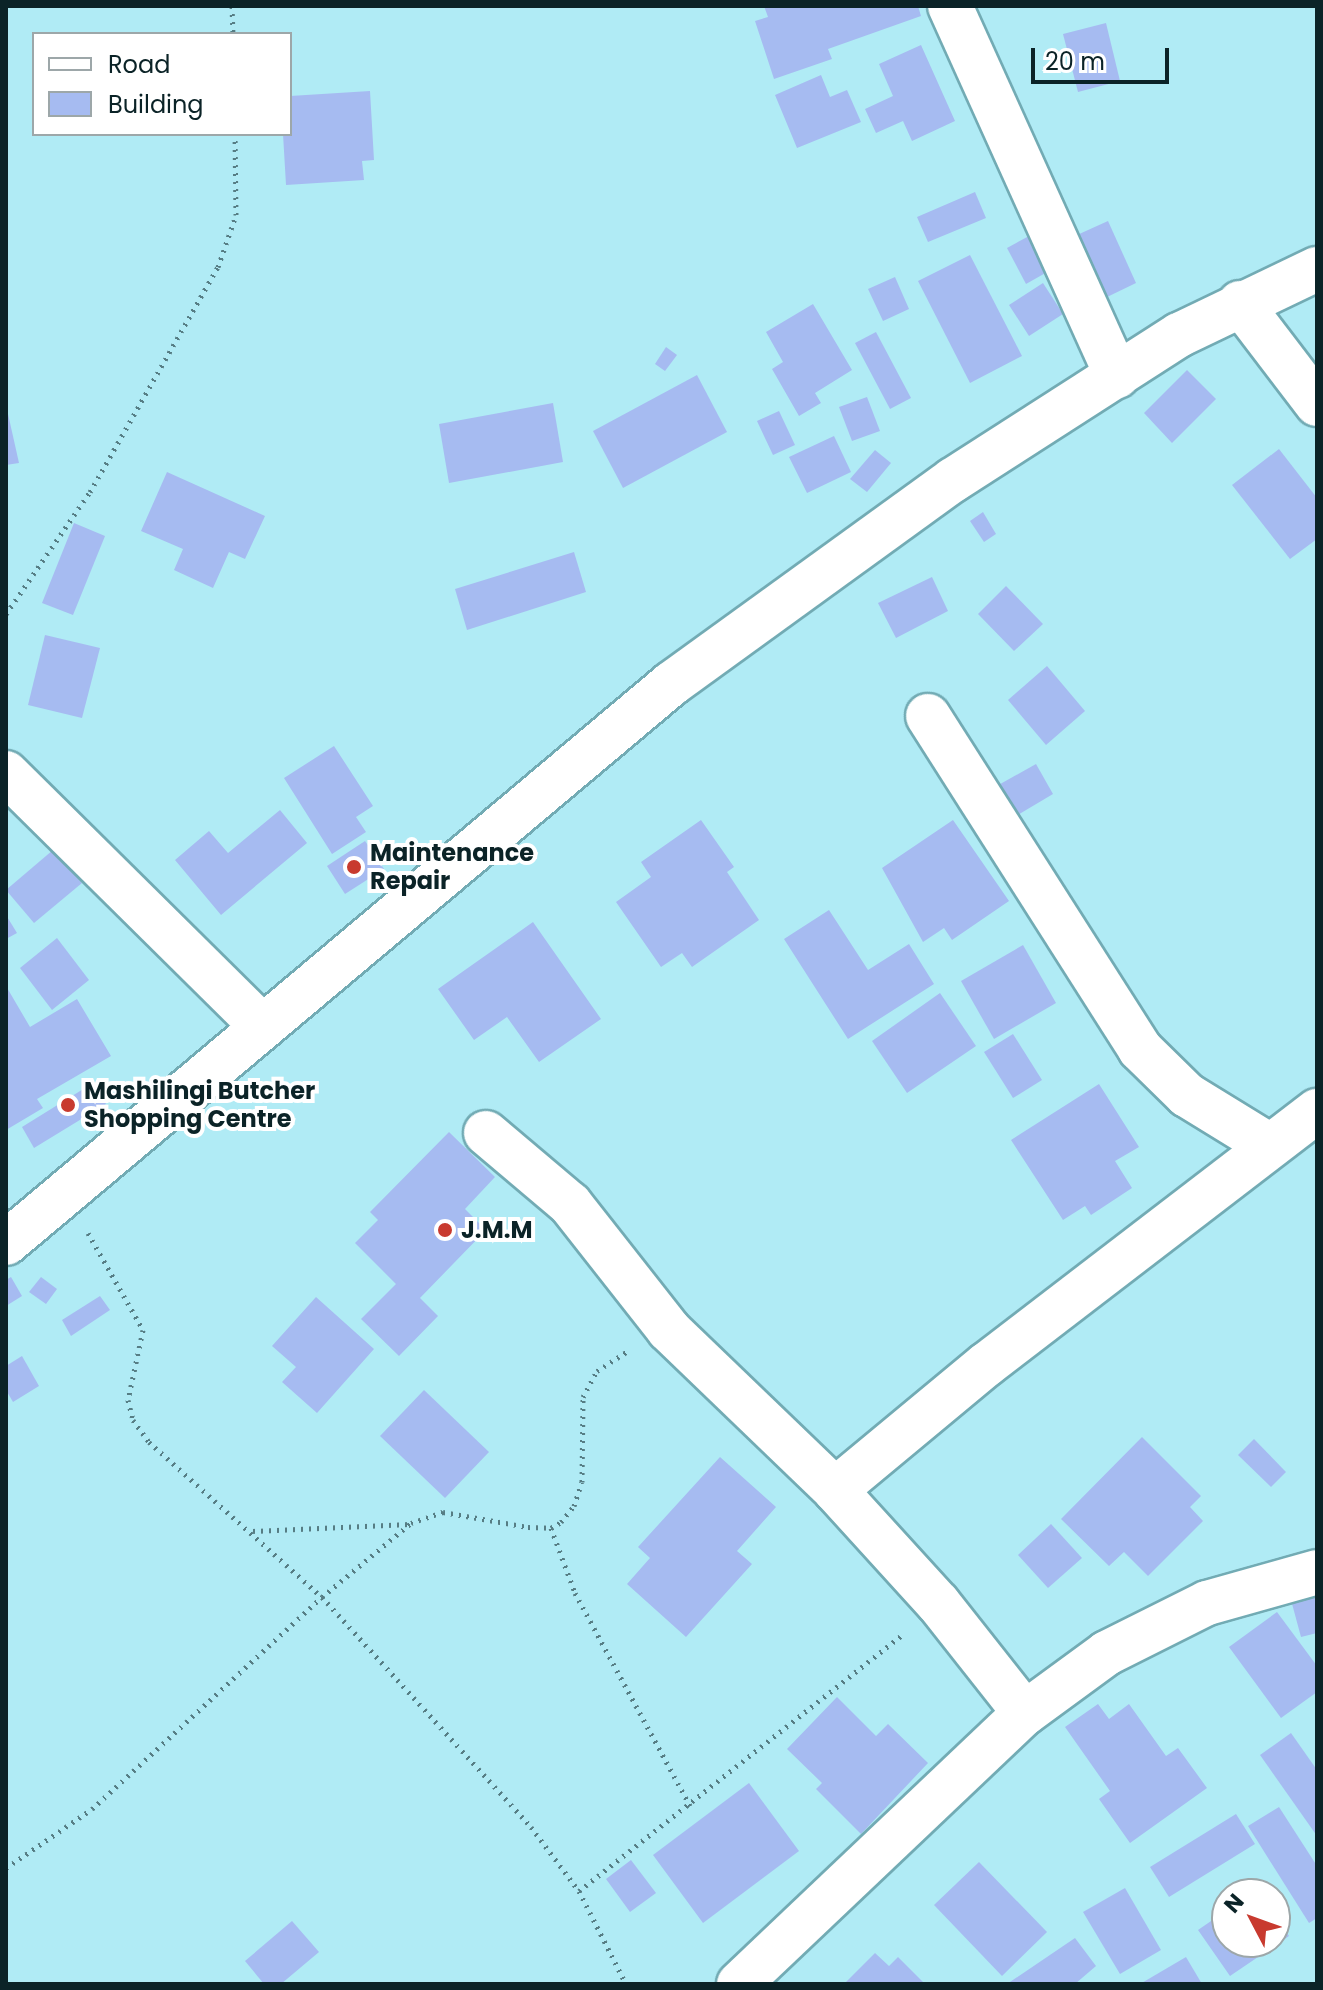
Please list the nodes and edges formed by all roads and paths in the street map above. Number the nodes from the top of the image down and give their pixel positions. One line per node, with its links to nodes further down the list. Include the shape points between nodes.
1 (232, 6): 3 (path)
2 (950, 6): 7 (street)
3 (233, 32)
4 (235, 136): 9 (path, via 236,215 218,267 90,492)
5 (1317, 269): 6 (street)
6 (1240, 303): 7 (street); 8 (street)
7 (1117, 376): 12 (street, via 953,480 671,684)
8 (1317, 404)
9 (6, 614)
10 (928, 716): 15 (street, via 1140,1049 1187,1095)
11 (6, 773): 12 (street)
12 (262, 1026): 16 (street)
13 (1317, 1111): 15 (street)
14 (486, 1133): 18 (street, via 570,1204)
15 (1270, 1146): 19 (street, via 987,1364)
16 (66, 1194): 17 (street); 22 (path, via 143,1330 128,1400 133,1420 149,1442)
17 (6, 1243)
18 (669, 1330): 19 (street); 21 (path, via 606,1363 590,1383 581,1413 582,1482 569,1515)
19 (835, 1490): 25 (street)
20 (411, 1523): 21 (path, via 443,1512); 22 (path); 24 (path)
21 (551, 1528): 27 (path, via 575,1593)
22 (252, 1531): 24 (path)
23 (1317, 1572): 26 (street, via 1207,1603 1107,1653)
24 (322, 1597): 28 (path, via 92,1809); 29 (path, via 531,1827)
25 (938, 1603): 26 (street); 27 (path)
26 (1025, 1713): 31 (street)
27 (690, 1806): 29 (path)
28 (6, 1868)
29 (579, 1891): 30 (path)
30 (626, 1984)
31 (739, 1984)

